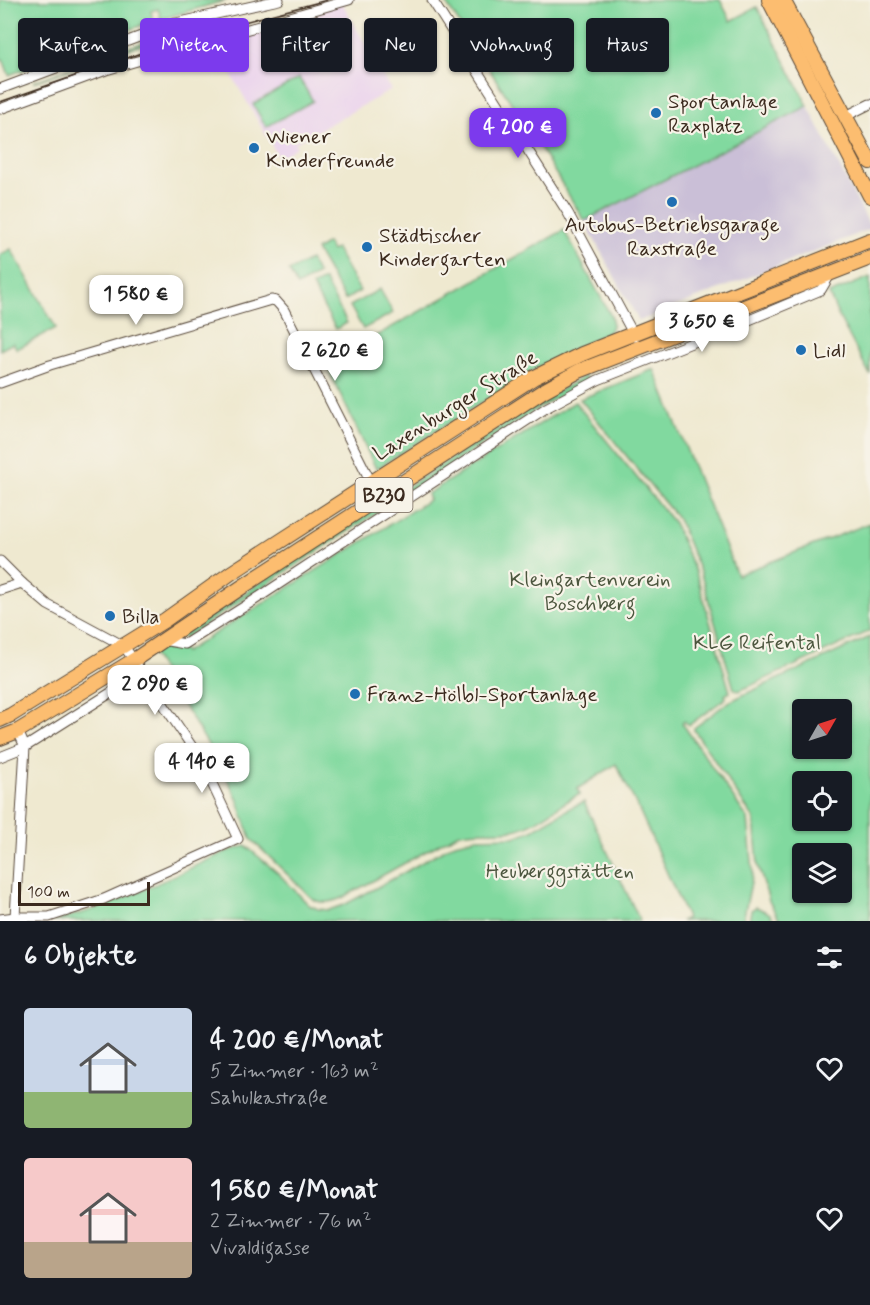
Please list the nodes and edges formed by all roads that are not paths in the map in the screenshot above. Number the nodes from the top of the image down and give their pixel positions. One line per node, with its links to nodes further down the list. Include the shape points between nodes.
1 (277, 0): 6 (street, via 176,23)
2 (432, 0): 15 (street, via 568,213)
3 (770, 0): 11 (main road)
4 (783, 0): 9 (main road)
5 (345, 2): 8 (street, via 106,69)
6 (0, 88)
7 (870, 104): 9 (street)
8 (0, 109)
9 (844, 117): 10 (main road)
10 (870, 162)
11 (870, 196)
12 (870, 240): 15 (main road, Laxenburger Straße / B230)
13 (870, 258): 14 (main road, Laxenburger Straße / B230)
14 (831, 273): 16 (main road, Laxenburger Straße / B230); 16 (street, Laxenburger Straße, via 821,290 742,323)
15 (633, 335): 16 (street); 18 (main road, Laxenburger Straße / B230, via 533,378)
16 (648, 352): 23 (main road, Laxenburger Straße / B230, via 579,371 543,391)
17 (0, 383): 18 (street, via 238,309 276,301)
18 (371, 482): 22 (main road, Laxenburger Straße / B230)
19 (0, 561): 20 (street)
20 (22, 583): 21 (street); 22 (street, via 48,604)
21 (0, 590)
22 (124, 646): 23 (street); 25 (main road, Laxenburger Straße / B230)
23 (134, 660): 24 (street); 26 (main road, Laxenburger Straße / B230)
24 (142, 673): 28 (street); 30 (street, via 201,760 238,838 104,899 49,917)
25 (0, 720)
26 (18, 731): 27 (main road, Laxenburger Straße / B230); 28 (street)
27 (0, 738)
28 (25, 747): 29 (street); 30 (street)
29 (0, 756)
30 (15, 917): 31 (street)
31 (0, 919)

